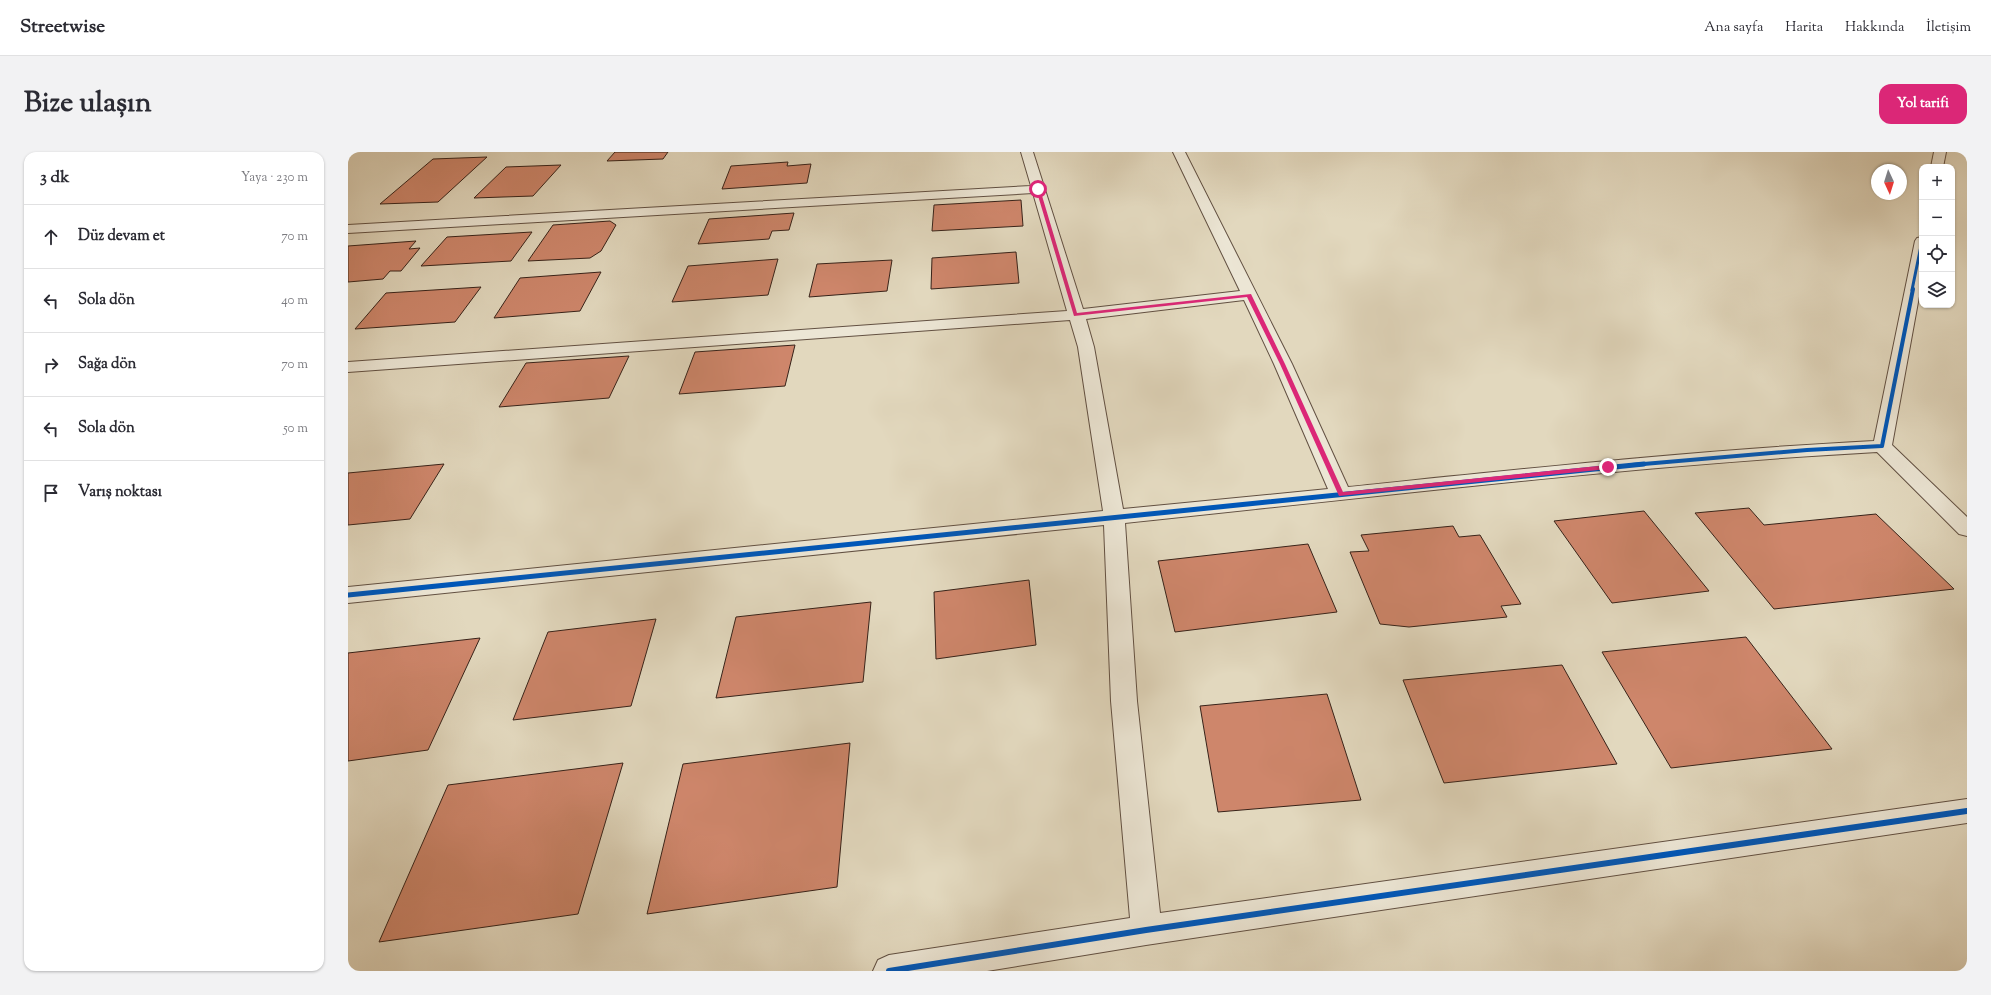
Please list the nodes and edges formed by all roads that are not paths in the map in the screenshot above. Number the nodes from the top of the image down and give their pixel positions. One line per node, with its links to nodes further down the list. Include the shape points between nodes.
1 (1027, 152): 5 (street)
2 (1179, 152): 8 (street)
3 (1940, 152): 4 (street)
4 (1938, 164)
5 (1038, 189): 6 (street); 9 (street)
6 (348, 230)
7 (1919, 256): 11 (street)
8 (1249, 295): 9 (street); 12 (street)
9 (1076, 315): 10 (street); 13 (street, via 1086,347)
10 (348, 367)
11 (1882, 446): 12 (street, via 1608,467); 14 (street)
12 (1341, 494): 13 (street)
13 (1114, 518): 15 (street); 17 (street, via 1124,701)
14 (1965, 523)
15 (348, 595)
16 (1967, 811): 17 (street)
17 (1146, 930): 18 (street)
18 (889, 971)

